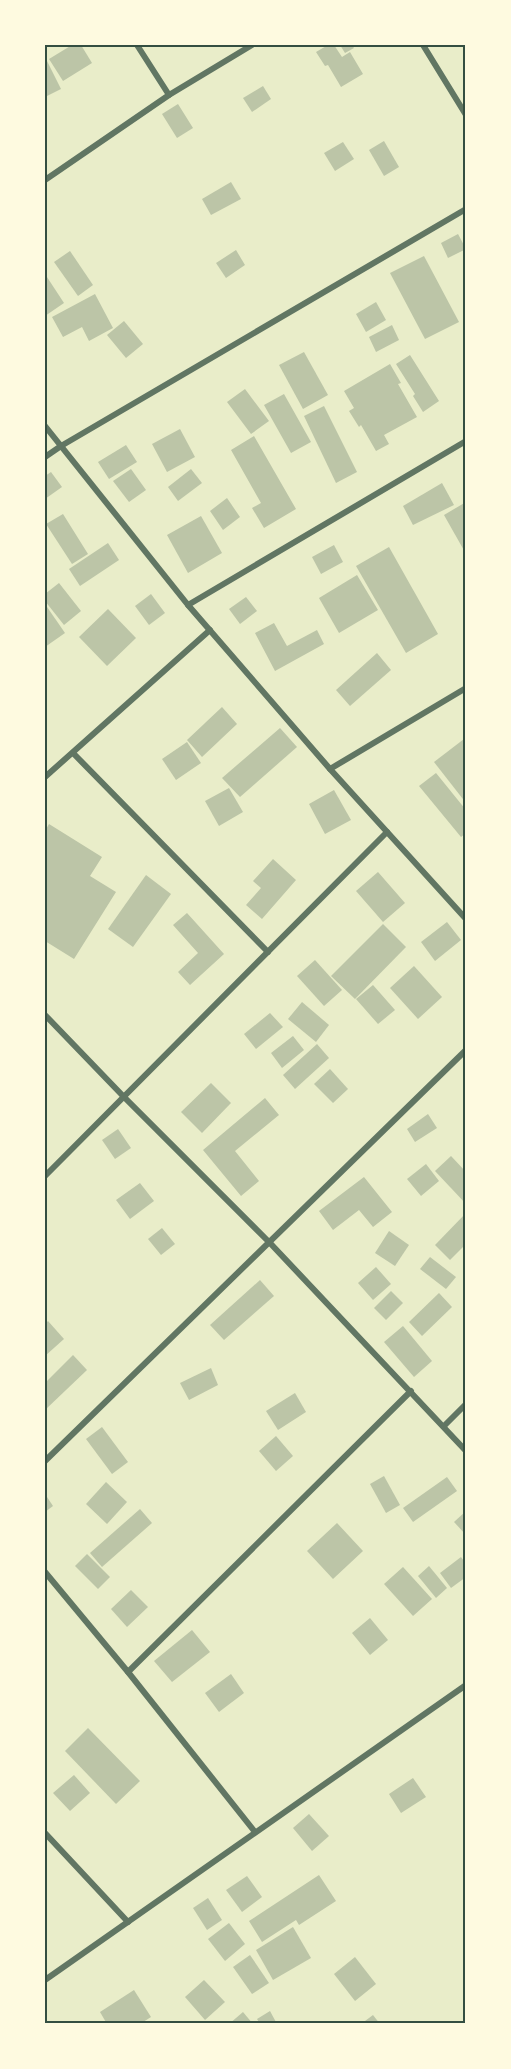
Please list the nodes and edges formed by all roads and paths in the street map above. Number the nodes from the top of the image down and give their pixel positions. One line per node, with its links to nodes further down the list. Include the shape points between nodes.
1 (137, 45): 4 (street)
2 (252, 45): 4 (street)
3 (423, 45): 5 (street)
4 (170, 96): 6 (street)
5 (466, 115)
6 (45, 180)
7 (466, 208): 10 (street)
8 (45, 426): 10 (street)
9 (466, 441): 12 (street)
10 (61, 446): 11 (street); 12 (street)
11 (45, 457)
12 (188, 605): 13 (street)
13 (210, 630): 15 (street); 16 (street)
14 (466, 688): 16 (street)
15 (73, 753): 17 (street); 20 (street)
16 (330, 769): 18 (street)
17 (45, 777)
18 (387, 832): 19 (street); 20 (street)
19 (466, 919)
20 (268, 952): 23 (street)
21 (45, 1014): 23 (street)
22 (466, 1050): 25 (street)
23 (123, 1097): 24 (street); 25 (street)
24 (45, 1176)
25 (270, 1243): 26 (street); 30 (street)
26 (411, 1391): 28 (street); 32 (street)
27 (466, 1404): 28 (street)
28 (444, 1426): 29 (street)
29 (466, 1451)
30 (45, 1461)
31 (45, 1572): 32 (street)
32 (128, 1672): 34 (street)
33 (466, 1685): 34 (street)
34 (255, 1832): 36 (street)
35 (45, 1833): 36 (street)
36 (128, 1922): 37 (street)
37 (45, 1980)

